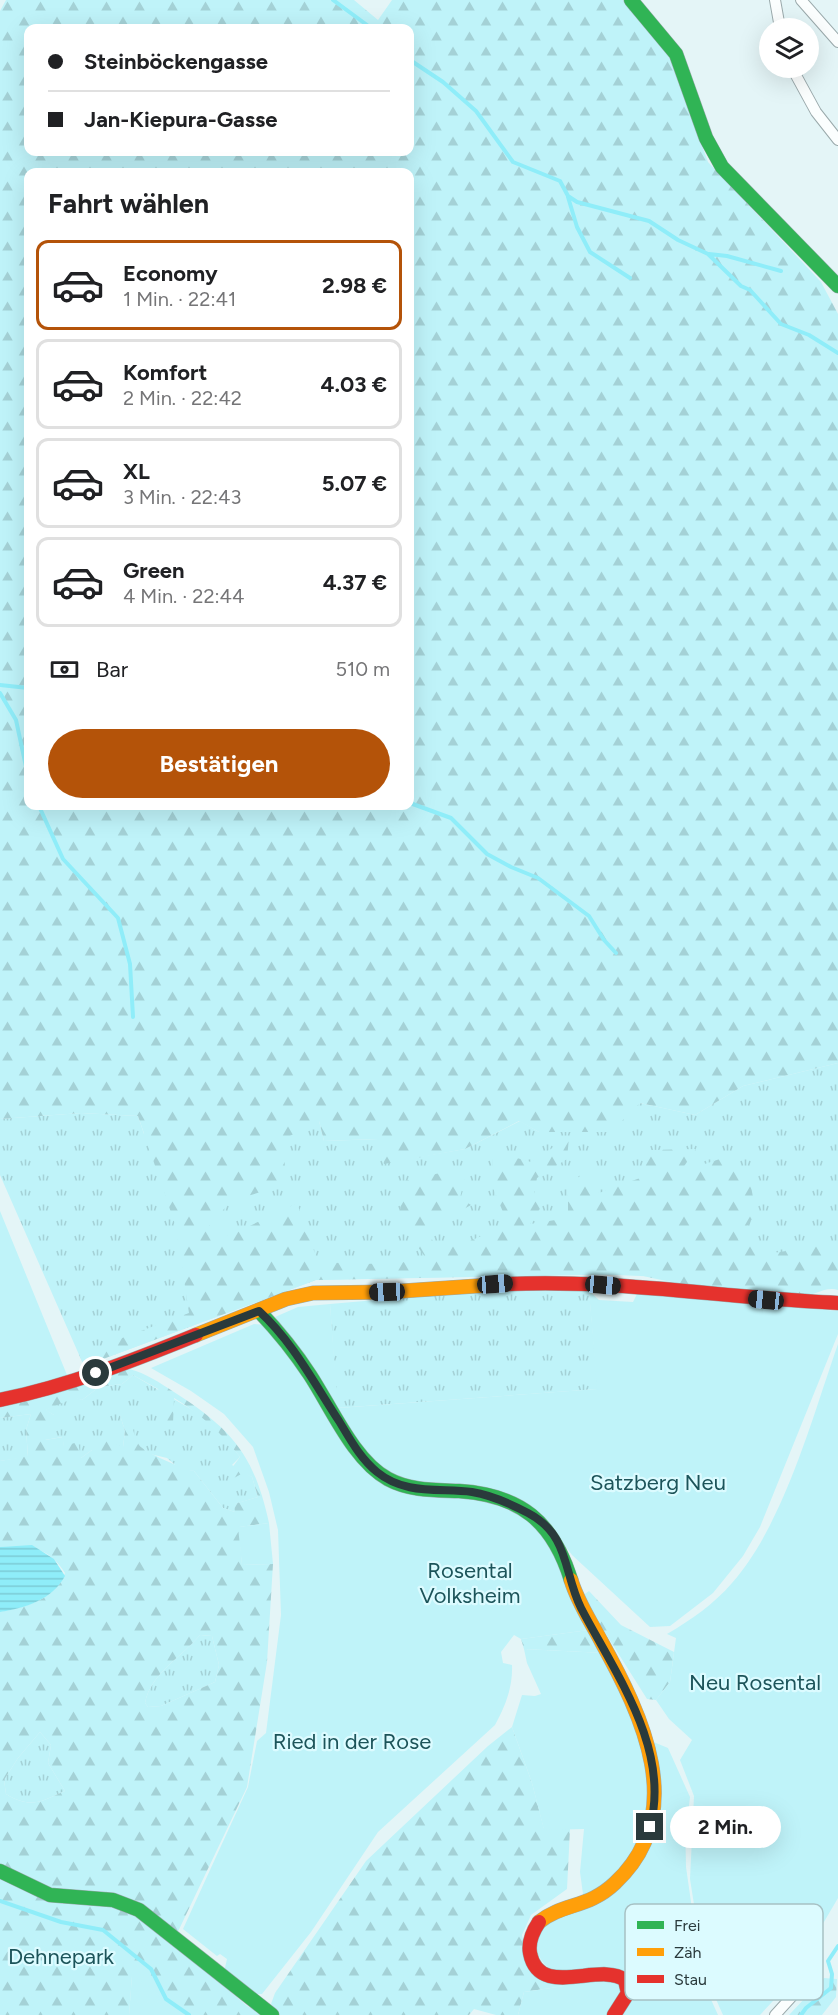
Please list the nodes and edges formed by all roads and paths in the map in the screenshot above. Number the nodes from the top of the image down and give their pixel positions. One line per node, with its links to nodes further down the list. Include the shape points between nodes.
1 (631, 0): 8 (street, via 676,54 706,138 722,167)
2 (775, 0): 4 (street)
3 (801, 0): 5 (street)
4 (778, 18)
5 (838, 42)
6 (797, 78): 7 (street, via 816,112)
7 (838, 140)
8 (838, 286)
9 (838, 1303): 10 (street, via 538,1282 387,1292 330,1291 301,1295)
10 (259, 1311): 11 (street, via 134,1360 40,1392); 13 (street, via 285,1338 355,1447 378,1472 415,1489 473,1492 501,1501 542,1523 562,1547 580,1607 618,1676 648,1745 654,1768 655,1800 646,1839 626,1871 595,1899 544,1916 533,1931 530,1949 540,1970 556,1979 611,1972)
11 (0, 1400)
12 (0, 1871): 16 (street, via 50,1895 113,1900 139,1910)
13 (625, 1983)
14 (625, 1998): 17 (street)
15 (789, 2000): 18 (street)
16 (272, 2015)
17 (614, 2015)
18 (775, 2015)

